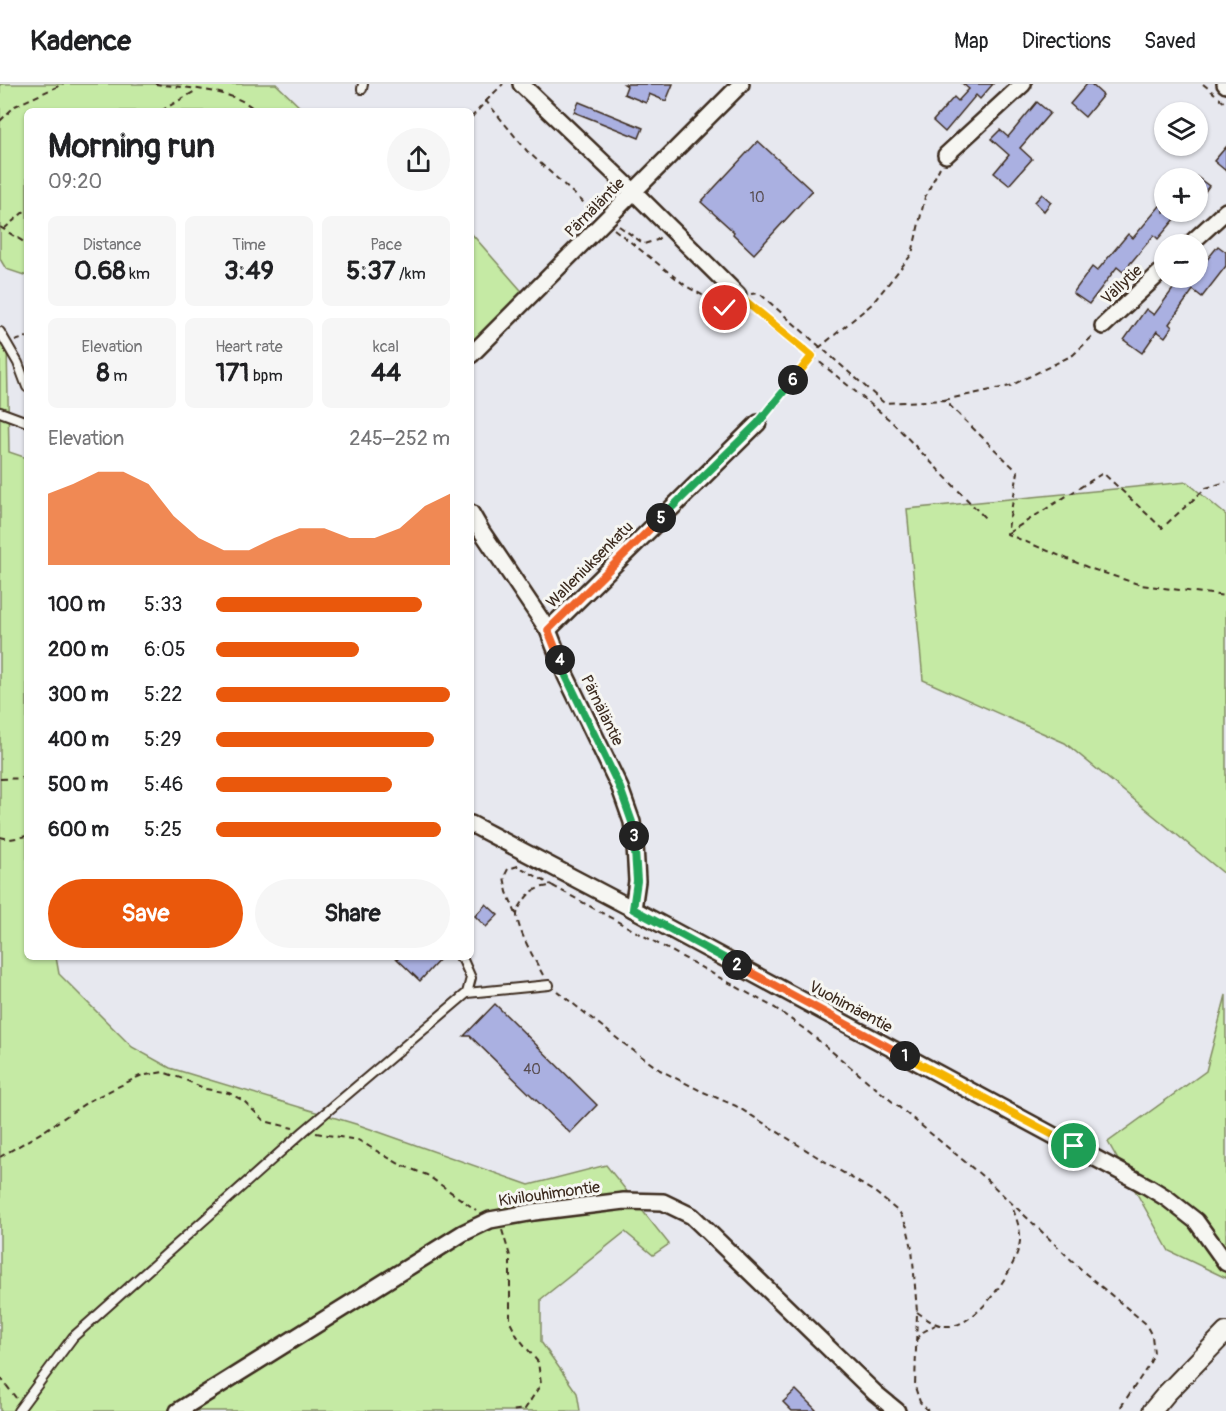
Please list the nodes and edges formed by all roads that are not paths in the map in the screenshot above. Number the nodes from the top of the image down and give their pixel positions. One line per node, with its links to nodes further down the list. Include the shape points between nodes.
1 (520, 84): 5 (street)
2 (741, 84): 5 (street, Pärnäläntie)
3 (1023, 84): 4 (street)
4 (946, 155)
5 (634, 192): 9 (street); 12 (street, Pärnäläntie)
6 (1226, 211): 7 (street)
7 (1201, 234)
8 (1154, 278): 10 (street, Vällytie)
9 (738, 295)
10 (1103, 326)
11 (0, 332): 13 (lane)
12 (474, 352)
13 (24, 379)
14 (0, 412): 15 (lane)
15 (24, 421)
16 (758, 423): 18 (street, Walleniuksenkatu)
17 (474, 518): 18 (street, Pärnäläntie)
18 (548, 630): 20 (street, Pärnäläntie, via 632,822 637,881)
19 (474, 826): 20 (street, Vuohimäentie)
20 (633, 909): 24 (street, Vuohimäentie, via 1147,1186 1196,1221)
21 (463, 960): 23 (lane, via 471,978)
22 (549, 985): 23 (lane)
23 (467, 993): 26 (lane, via 304,1131 73,1337)
24 (1226, 1263)
25 (1226, 1332): 29 (street)
26 (20, 1408)
27 (178, 1411): 28 (street, Kivilouhimontie, via 463,1233 490,1220 624,1201 663,1202 692,1216)
28 (897, 1411)
29 (1152, 1411)

